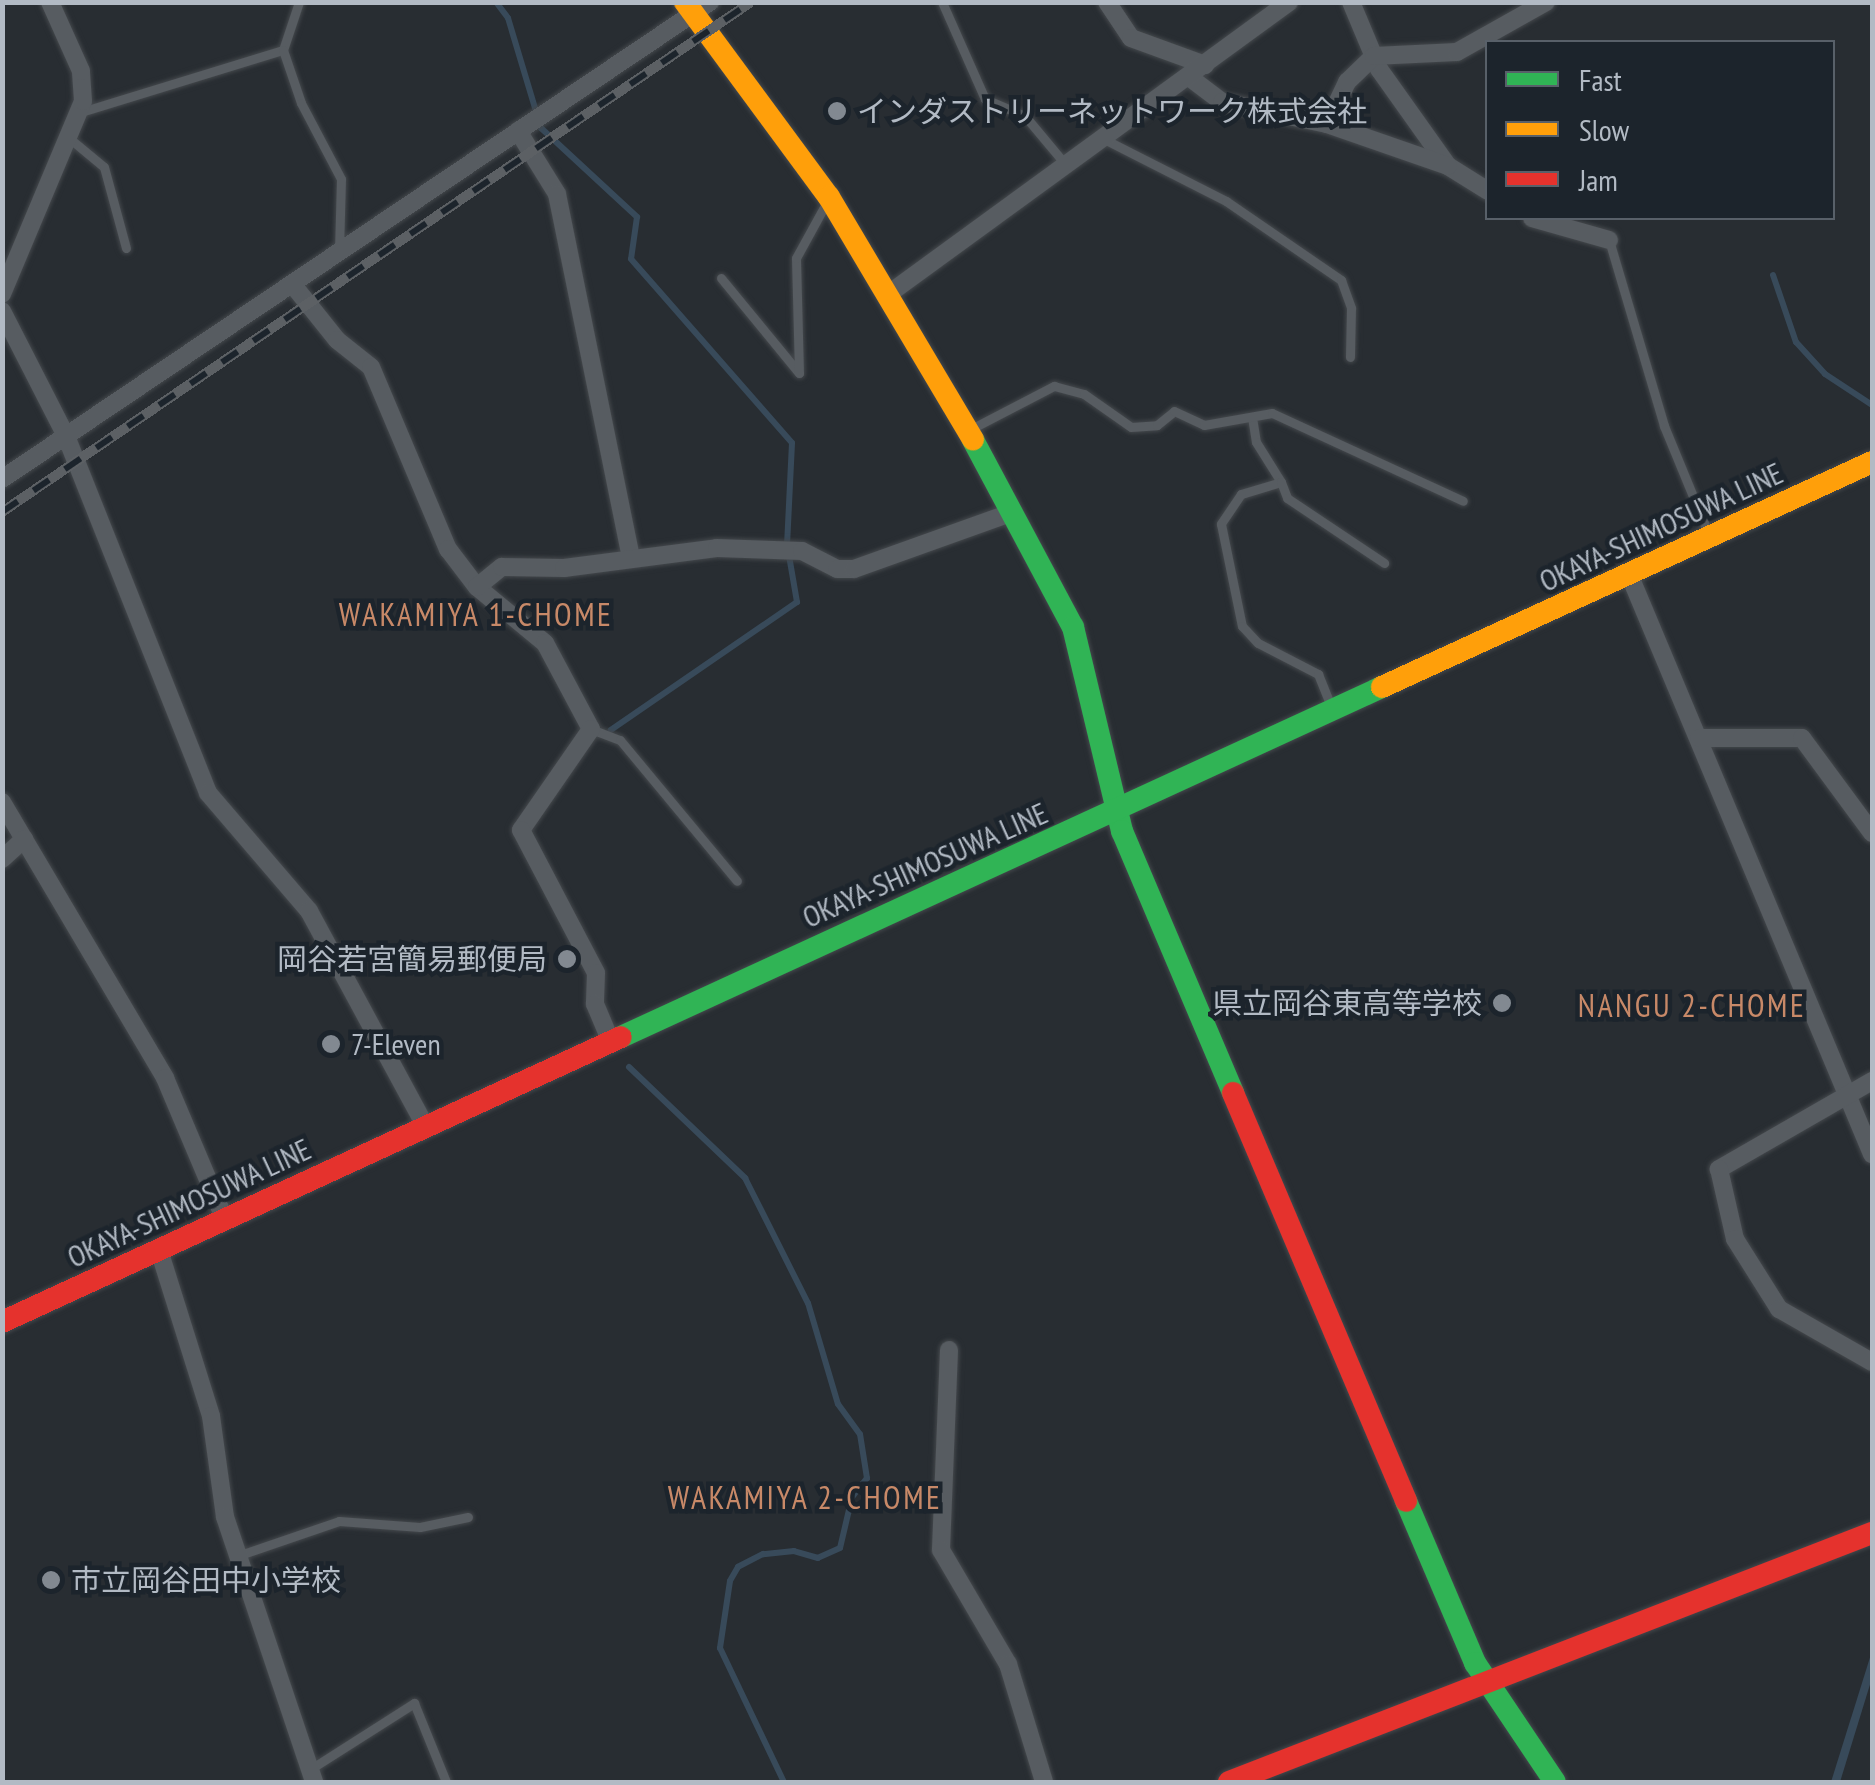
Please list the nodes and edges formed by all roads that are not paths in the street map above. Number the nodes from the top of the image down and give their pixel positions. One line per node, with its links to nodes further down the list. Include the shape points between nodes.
1 (50, 2): 13 (street, via 81,71)
2 (299, 2): 9 (lane)
3 (942, 2): 18 (lane, via 985,99 1025,116)
4 (1107, 2): 11 (street, via 1131,38)
5 (1351, 2): 10 (street)
6 (1546, 2): 10 (street, via 1457,52)
7 (1289, 3): 11 (street)
8 (696, 6): 15 (street); 21 (street)
9 (284, 50): 13 (lane); 25 (lane, via 301,103 341,179)
10 (1374, 56): 14 (street, via 1347,82); 19 (street)
11 (1205, 65): 12 (street)
12 (1190, 78): 14 (street, via 1222,102); 17 (street)
13 (78, 113): 16 (street)
14 (1327, 124): 19 (street)
15 (518, 131): 25 (street); 41 (street, via 558,194)
16 (69, 138): 24 (lane, via 104,167); 29 (street)
17 (1102, 138): 18 (street); 31 (lane, via 1226,201 1341,280 1352,308)
18 (1066, 165): 28 (street)
19 (1448, 166): 20 (street)
20 (1485, 189)
21 (829, 197): 26 (lane, via 796,258 799,373); 28 (street)
22 (1539, 220): 23 (street)
23 (1608, 240): 40 (lane, via 1664,426)
24 (126, 248)
25 (338, 254): 27 (street)
26 (721, 278)
27 (292, 285): 34 (street); 44 (street, via 337,340 371,367 448,549)
28 (890, 293): 33 (street)
29 (2, 294)
30 (2, 312): 34 (street)
31 (1350, 356)
32 (1252, 417): 33 (lane, via 1204,425 1174,412 1157,425 1131,427 1084,394 1054,386); 37 (lane, via 1256,442); 38 (lane, via 1272,414)
33 (967, 431): 39 (street)
34 (66, 436): 36 (street); 57 (street, via 208,792 309,911)
35 (1872, 462): 40 (street, OKAYA-SHIMOSUWA LINE)
36 (2, 480)
37 (1281, 482): 42 (lane, via 1286,498); 45 (lane, via 1242,494 1221,524 1242,626 1258,643 1318,674)
38 (1463, 501)
39 (1013, 512): 41 (street, via 854,569 837,569 802,551 717,548); 49 (street, via 1073,627)
40 (1710, 537): 43 (street, OKAYA-SHIMOSUWA LINE)
41 (631, 559): 44 (street, via 502,567)
42 (1384, 562)
43 (1629, 574): 45 (street, OKAYA-SHIMOSUWA LINE); 47 (street)
44 (477, 586): 46 (street, via 545,644)
45 (1333, 711): 49 (street, OKAYA-SHIMOSUWA LINE)
46 (591, 729): 53 (lane, via 620,740); 54 (street, via 521,830 596,973 594,1004)
47 (1699, 738): 50 (street, via 1802,738); 56 (street)
48 (2, 802): 51 (street)
49 (1114, 812): 54 (street, OKAYA-SHIMOSUWA LINE); 67 (street)
50 (1872, 833)
51 (24, 838): 52 (street); 59 (street, via 166,1078)
52 (2, 859)
53 (737, 880)
54 (611, 1042): 57 (street, OKAYA-SHIMOSUWA LINE)
55 (1872, 1081): 56 (street)
56 (1849, 1098): 58 (street); 63 (street, via 1719,1169 1735,1239 1778,1310)
57 (426, 1127): 59 (street, OKAYA-SHIMOSUWA LINE)
58 (1872, 1154)
59 (224, 1220): 60 (street, OKAYA-SHIMOSUWA LINE)
60 (159, 1250): 61 (street, OKAYA-SHIMOSUWA LINE); 66 (street, via 210,1416 224,1518)
61 (2, 1322)
62 (949, 1350): 70 (street, via 941,1550 1008,1664)
63 (1872, 1362)
64 (468, 1517): 66 (lane, via 420,1527 368,1518 339,1521)
65 (1872, 1533): 67 (street)
66 (237, 1556): 68 (street)
67 (1484, 1682): 71 (street); 72 (street)
68 (312, 1776): 69 (lane, via 414,1703)
69 (446, 1782)
70 (1044, 1782)
71 (1229, 1782)
72 (1554, 1782)

